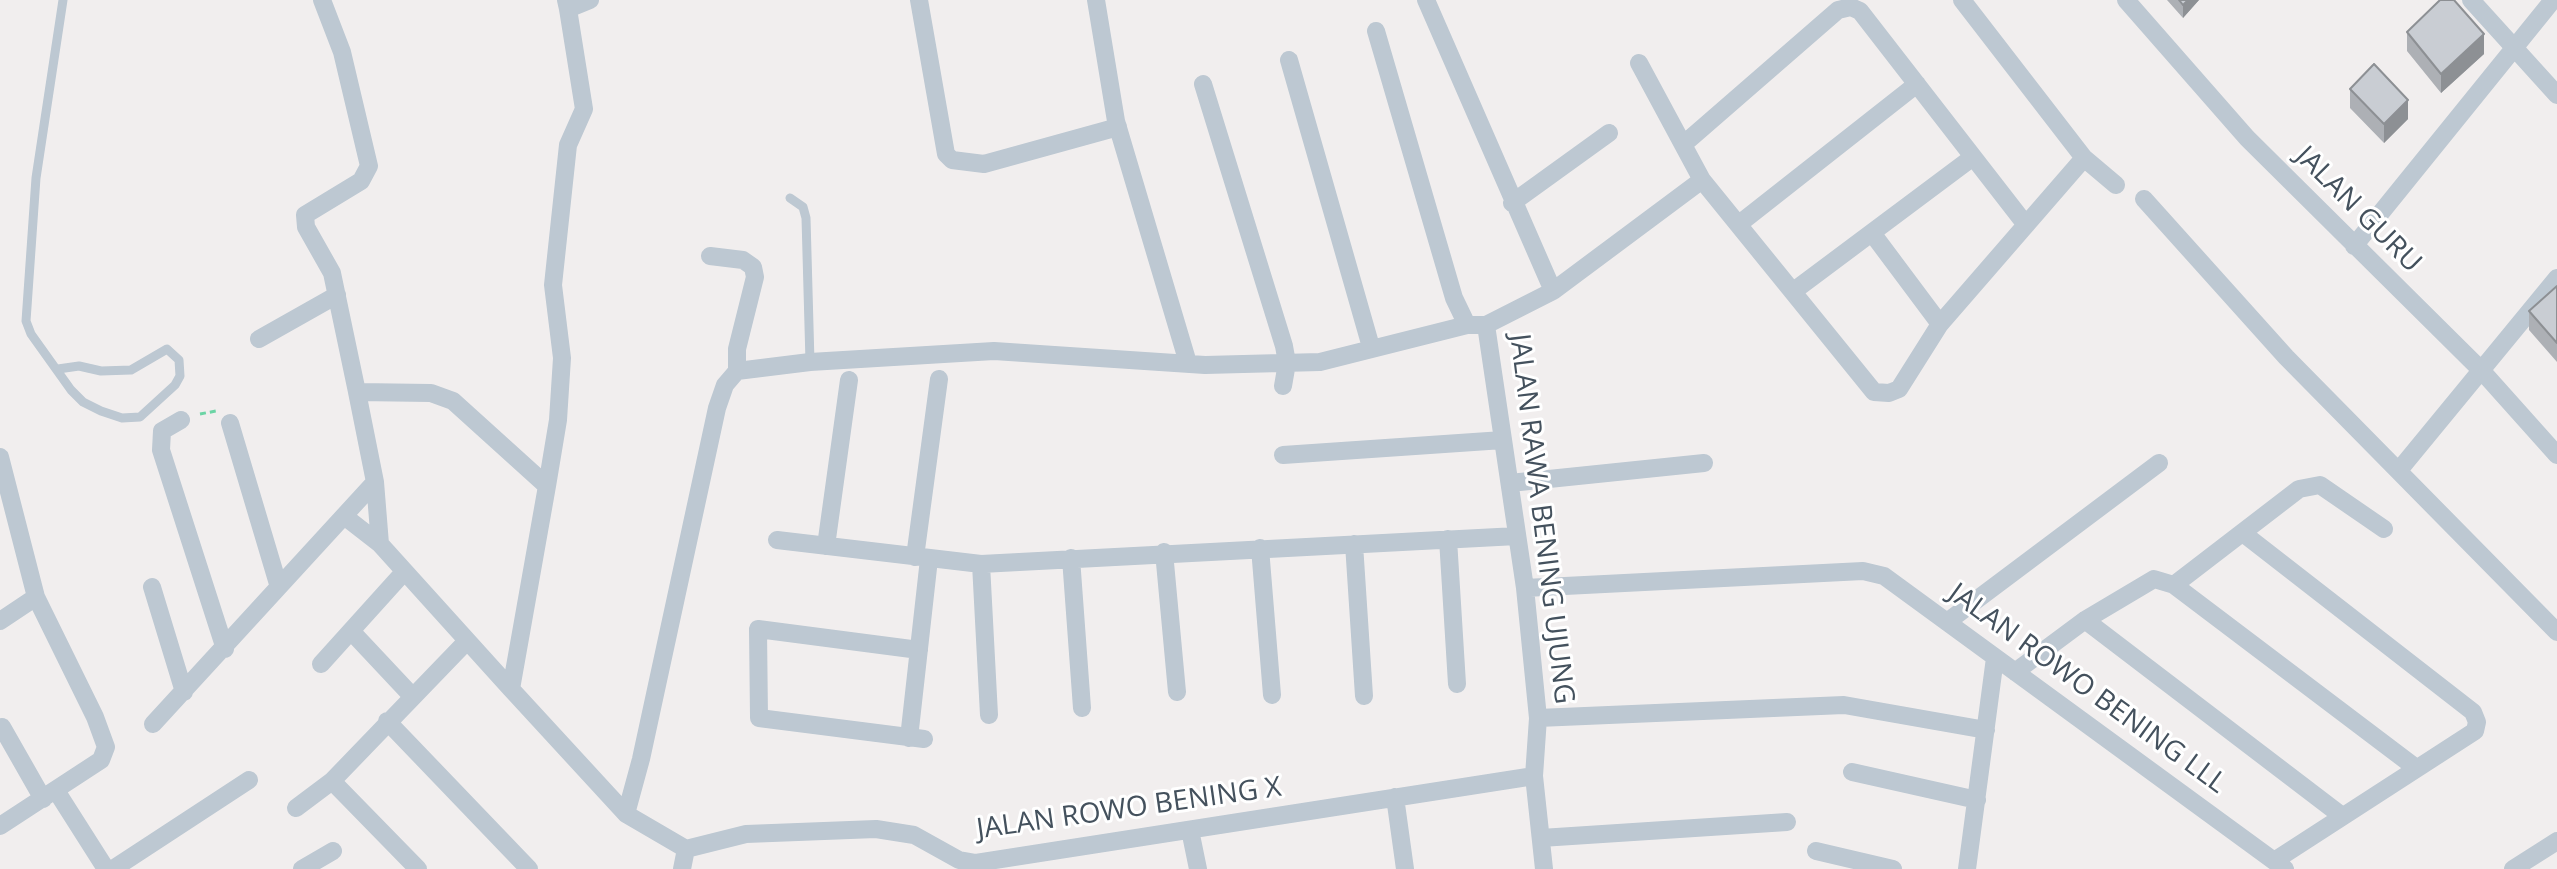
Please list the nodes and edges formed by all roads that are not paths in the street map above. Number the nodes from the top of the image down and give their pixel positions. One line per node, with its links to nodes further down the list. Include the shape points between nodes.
1 (63, 0): 46 (lane, via 36,178 26,321)
2 (322, 0): 37 (street, via 342,52 369,166 361,181 305,215)
3 (590, 0): 11 (street)
4 (919, 0): 19 (street, via 946,154 952,160 984,164)
5 (1096, 0): 19 (street)
6 (1426, 0): 28 (street)
7 (1962, 0): 23 (street)
8 (2126, 0): 32 (street, JALAN GURU, via 2247,138)
9 (2471, 0): 13 (street)
10 (2553, 0): 13 (street)
11 (567, 5): 64 (street, via 584,109 568,145 553,285 561,372)
12 (1376, 31): 39 (street, via 1454,298)
13 (2515, 48): 18 (street); 32 (street)
14 (1289, 60): 42 (street)
15 (1639, 63): 21 (street)
16 (1203, 84): 45 (street)
17 (1917, 84): 21 (street, via 1860,11 1838,10); 22 (street); 29 (street)
18 (2557, 95)
19 (1118, 127): 44 (street)
20 (1609, 133): 28 (street)
21 (1685, 143): 24 (street)
22 (1973, 157): 30 (street); 31 (street)
23 (2084, 158): 25 (street); 30 (street)
24 (1702, 180): 29 (street); 36 (street, JALAN RAWA BENING UJUNG)
25 (2116, 185)
26 (790, 198): 43 (lane, via 803,207 806,218)
27 (2144, 199): 61 (street, via 2286,357)
28 (1512, 203): 36 (street)
29 (1739, 224): 35 (street)
30 (2026, 225): 38 (street)
31 (1872, 233): 35 (street); 38 (street)
32 (2354, 246): 47 (street, JALAN GURU)
33 (710, 256): 48 (street, via 743,260 753,267)
34 (2557, 278): 47 (street)
35 (1795, 290): 38 (street, via 1874,392 1899,389)
36 (1553, 291): 40 (street, JALAN RAWA BENING UJUNG)
37 (337, 295): 41 (street); 52 (street)
38 (1940, 324)
39 (1467, 325): 40 (street); 42 (street)
40 (1486, 325): 55 (street, JALAN RAWA BENING UJUNG)
41 (259, 339)
42 (1371, 347): 45 (street, via 1320,362)
43 (810, 362): 44 (street, via 994,351); 48 (street)
44 (1188, 363): 45 (street)
45 (1287, 363): 51 (street)
46 (58, 369): 46 (lane, via 83,402 122,418 150,411 175,385 180,368 167,349 131,370)
47 (2481, 370): 57 (street, JALAN GURU); 61 (street)
48 (737, 371): 121 (street, via 717,408)
49 (939, 379): 78 (street)
50 (849, 380): 75 (street)
51 (1283, 386)
52 (357, 392): 62 (street); 64 (street, via 431,393 453,401)
53 (181, 420): 93 (street, via 162,431 161,450)
54 (230, 423): 82 (street)
55 (1503, 440): 56 (street); 63 (street, JALAN RAWA BENING UJUNG)
56 (1283, 455)
57 (2557, 455)
58 (0, 457): 67 (street)
59 (1704, 463): 63 (street)
60 (2159, 463): 89 (street)
61 (2400, 469): 91 (street)
62 (375, 482): 66 (street); 73 (street)
63 (1510, 483): 70 (street, JALAN RAWA BENING UJUNG)
64 (547, 486): 99 (street)
65 (0, 512): 67 (street)
66 (344, 516): 73 (street); 82 (street)
67 (17, 527): 86 (street)
68 (2384, 529): 69 (street, via 2320,485 2299,489)
69 (2244, 534): 83 (street); 112 (street, via 2473,712 2475,731)
70 (1517, 536): 71 (street); 85 (street, JALAN RAWA BENING UJUNG)
71 (1448, 539): 74 (street); 98 (street)
72 (777, 540): 75 (street)
73 (380, 544): 81 (street)
74 (1354, 544): 76 (street); 104 (street)
75 (826, 546): 78 (street)
76 (1260, 548): 77 (street); 102 (street)
77 (1164, 552): 79 (street); 101 (street)
78 (922, 558): 80 (street); 94 (street)
79 (1071, 558): 80 (street); 105 (street)
80 (981, 564): 106 (street)
81 (404, 572): 90 (street); 92 (street)
82 (278, 584): 93 (street)
83 (2174, 585): 87 (street, via 2154,579); 112 (street)
84 (152, 587): 100 (street)
85 (1525, 588): 89 (street, JALAN ROWO BENING LLL, via 1863,571 1884,576); 107 (street, JALAN RAWA BENING UJUNG)
86 (36, 597): 88 (street); 117 (street, via 106,747 101,760)
87 (2085, 620): 97 (street); 122 (street)
88 (0, 621)
89 (1947, 622): 95 (street, JALAN ROWO BENING LLL)
90 (351, 631): 96 (street); 103 (street)
91 (2557, 632)
92 (466, 642): 99 (street); 103 (street)
93 (225, 649): 100 (street)
94 (919, 650): 94 (street, via 758,629 759,718 916,738)
95 (1995, 658): 97 (street, JALAN ROWO BENING LLL); 111 (street)
96 (321, 664)
97 (2015, 672): 132 (street, JALAN ROWO BENING LLL)
98 (1457, 684)
99 (511, 689): 121 (street)
100 (184, 692): 109 (street)
101 (1177, 692)
102 (1272, 695)
103 (412, 696): 108 (street)
104 (1364, 696)
105 (1082, 708)
106 (989, 715)
107 (1538, 718): 111 (street, via 1844,705); 114 (street, JALAN RAWA BENING UJUNG)
108 (387, 721): 116 (street); 137 (street)
109 (153, 724)
110 (1, 725): 117 (street)
111 (1986, 730): 119 (street)
112 (2416, 768): 122 (street)
113 (1852, 772): 119 (street)
114 (1534, 776): 118 (street, JALAN ROWO BENING X); 126 (street, JALAN RAWA BENING UJUNG)
115 (249, 780): 134 (street)
116 (332, 781): 120 (street); 136 (street)
117 (50, 796): 124 (street); 133 (street)
118 (1395, 797): 125 (street, JALAN ROWO BENING X); 140 (street)
119 (1977, 800): 143 (street)
120 (296, 808)
121 (626, 814): 128 (street)
122 (2342, 816): 132 (street)
123 (1787, 822): 126 (street)
124 (0, 826)
125 (1190, 830): 131 (street, JALAN ROWO BENING X); 139 (street)
126 (1541, 838): 141 (street, JALAN RAWA BENING UJUNG)
127 (2557, 841): 144 (street)
128 (686, 849): 131 (street, JALAN ROWO BENING X, via 746,834 876,829 914,835 959,860); 138 (street)
129 (333, 851): 135 (street)
130 (1816, 851): 142 (street)
131 (1007, 865)
132 (2280, 865)
133 (106, 869)
134 (113, 869)
135 (302, 869)
136 (418, 869)
137 (529, 869)
138 (682, 869)
139 (1198, 869)
140 (1405, 869)
141 (1544, 869)
142 (1893, 869)
143 (1967, 869)
144 (2513, 869)

